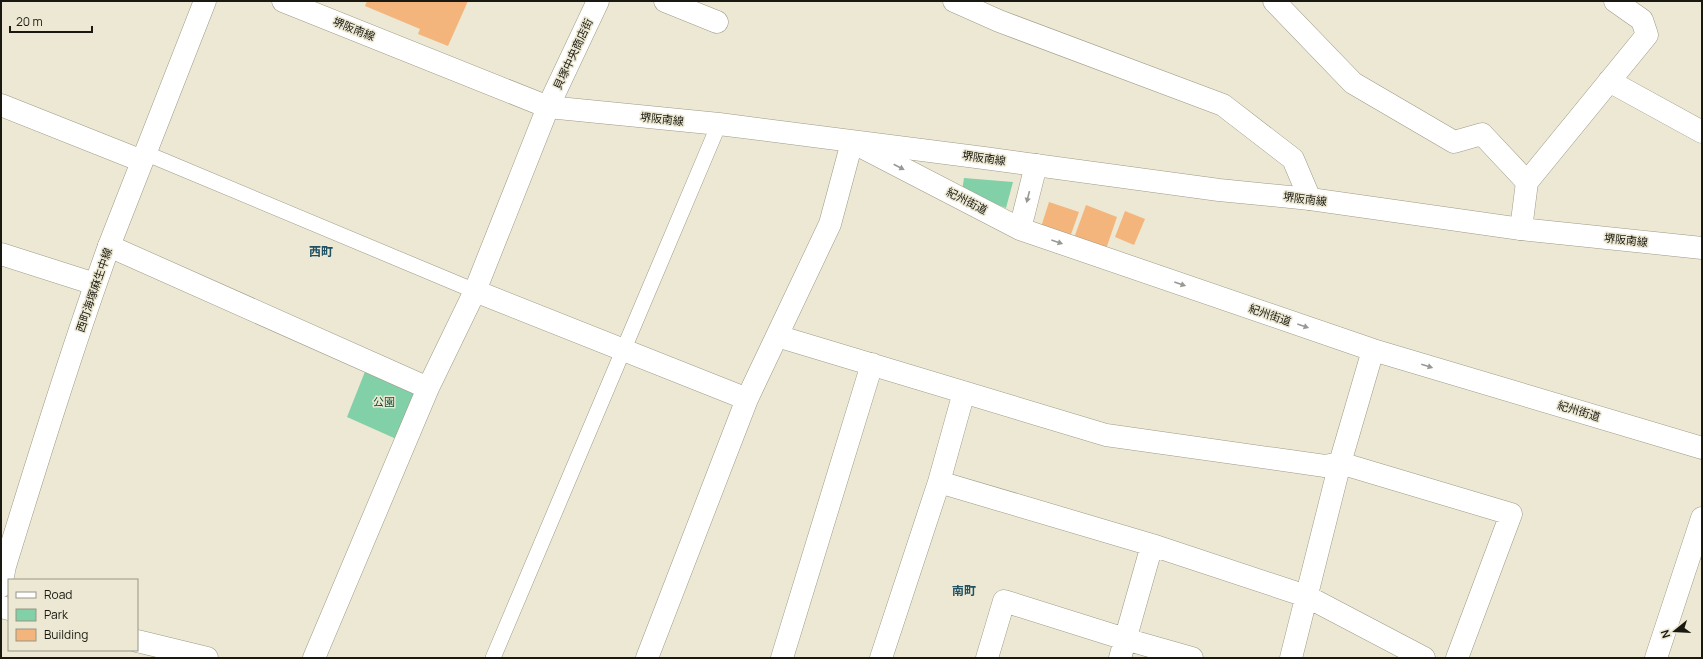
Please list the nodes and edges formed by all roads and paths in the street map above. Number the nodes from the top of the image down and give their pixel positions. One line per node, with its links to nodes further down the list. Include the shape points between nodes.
1 (205, 1): 15 (street, 西町海塚麻生中線)
2 (283, 1): 11 (street, 堺阪南線)
3 (598, 1): 11 (street, 貝塚中央商店街)
4 (665, 1): 8 (street)
5 (954, 1): 18 (street, via 999,21 1223,105 1293,159)
6 (1274, 1): 17 (street, via 1353,83 1454,142 1482,134)
7 (1615, 1): 9 (street, via 1642,20 1646,35)
8 (717, 22)
9 (1609, 81): 13 (street); 17 (street)
10 (1, 104): 15 (street)
11 (548, 107): 12 (street, 堺阪南線); 25 (street, 貝塚中央商店街)
12 (718, 124): 14 (street, 堺阪南線); 27 (lane)
13 (1702, 132)
14 (852, 142): 16 (street, 堺阪南線); 19 (street, 紀州街道, one-way to 19); 26 (street, via 830,224)
15 (144, 157): 21 (street, 西町海塚麻生中線); 25 (lane)
16 (1036, 165): 18 (street, 堺阪南線, via 1219,190); 19 (street, one-way to 19)
17 (1527, 182): 20 (street)
18 (1310, 199): 20 (street, 堺阪南線)
19 (1020, 229): 28 (street, 紀州街道, one-way to 28)
20 (1522, 229): 22 (street, 堺阪南線)
21 (109, 246): 24 (street, 西町海塚麻生中線); 30 (street)
22 (1702, 248)
23 (1, 254): 24 (street)
24 (95, 284): 38 (street, 西町海塚麻生中線)
25 (475, 291): 27 (street); 30 (street, 貝塚中央商店街)
26 (777, 336): 29 (street); 32 (street)
27 (623, 349): 32 (street); 44 (lane)
28 (1373, 350): 33 (street, 紀州街道, one-way to 33); 34 (street)
29 (872, 364): 31 (street); 46 (street)
30 (428, 388): 43 (street, 貝塚中央商店街)
31 (964, 392): 34 (street, via 1106,435 1325,466); 35 (street)
32 (747, 399): 45 (street)
33 (1702, 448)
34 (1340, 463): 39 (street); 52 (street, via 1511,514)
35 (939, 482): 37 (street); 47 (street)
36 (1702, 518): 53 (street)
37 (1152, 545): 39 (street); 41 (street)
38 (2, 572)
39 (1306, 596): 50 (street); 51 (street)
40 (138, 641): 42 (street)
41 (1123, 649): 48 (street, via 1004,602); 49 (street)
42 (207, 658)
43 (314, 658)
44 (493, 658)
45 (647, 658)
46 (782, 658)
47 (882, 658)
48 (987, 658)
49 (1192, 658)
50 (1291, 658)
51 (1424, 658)
52 (1457, 658)
53 (1656, 658)

